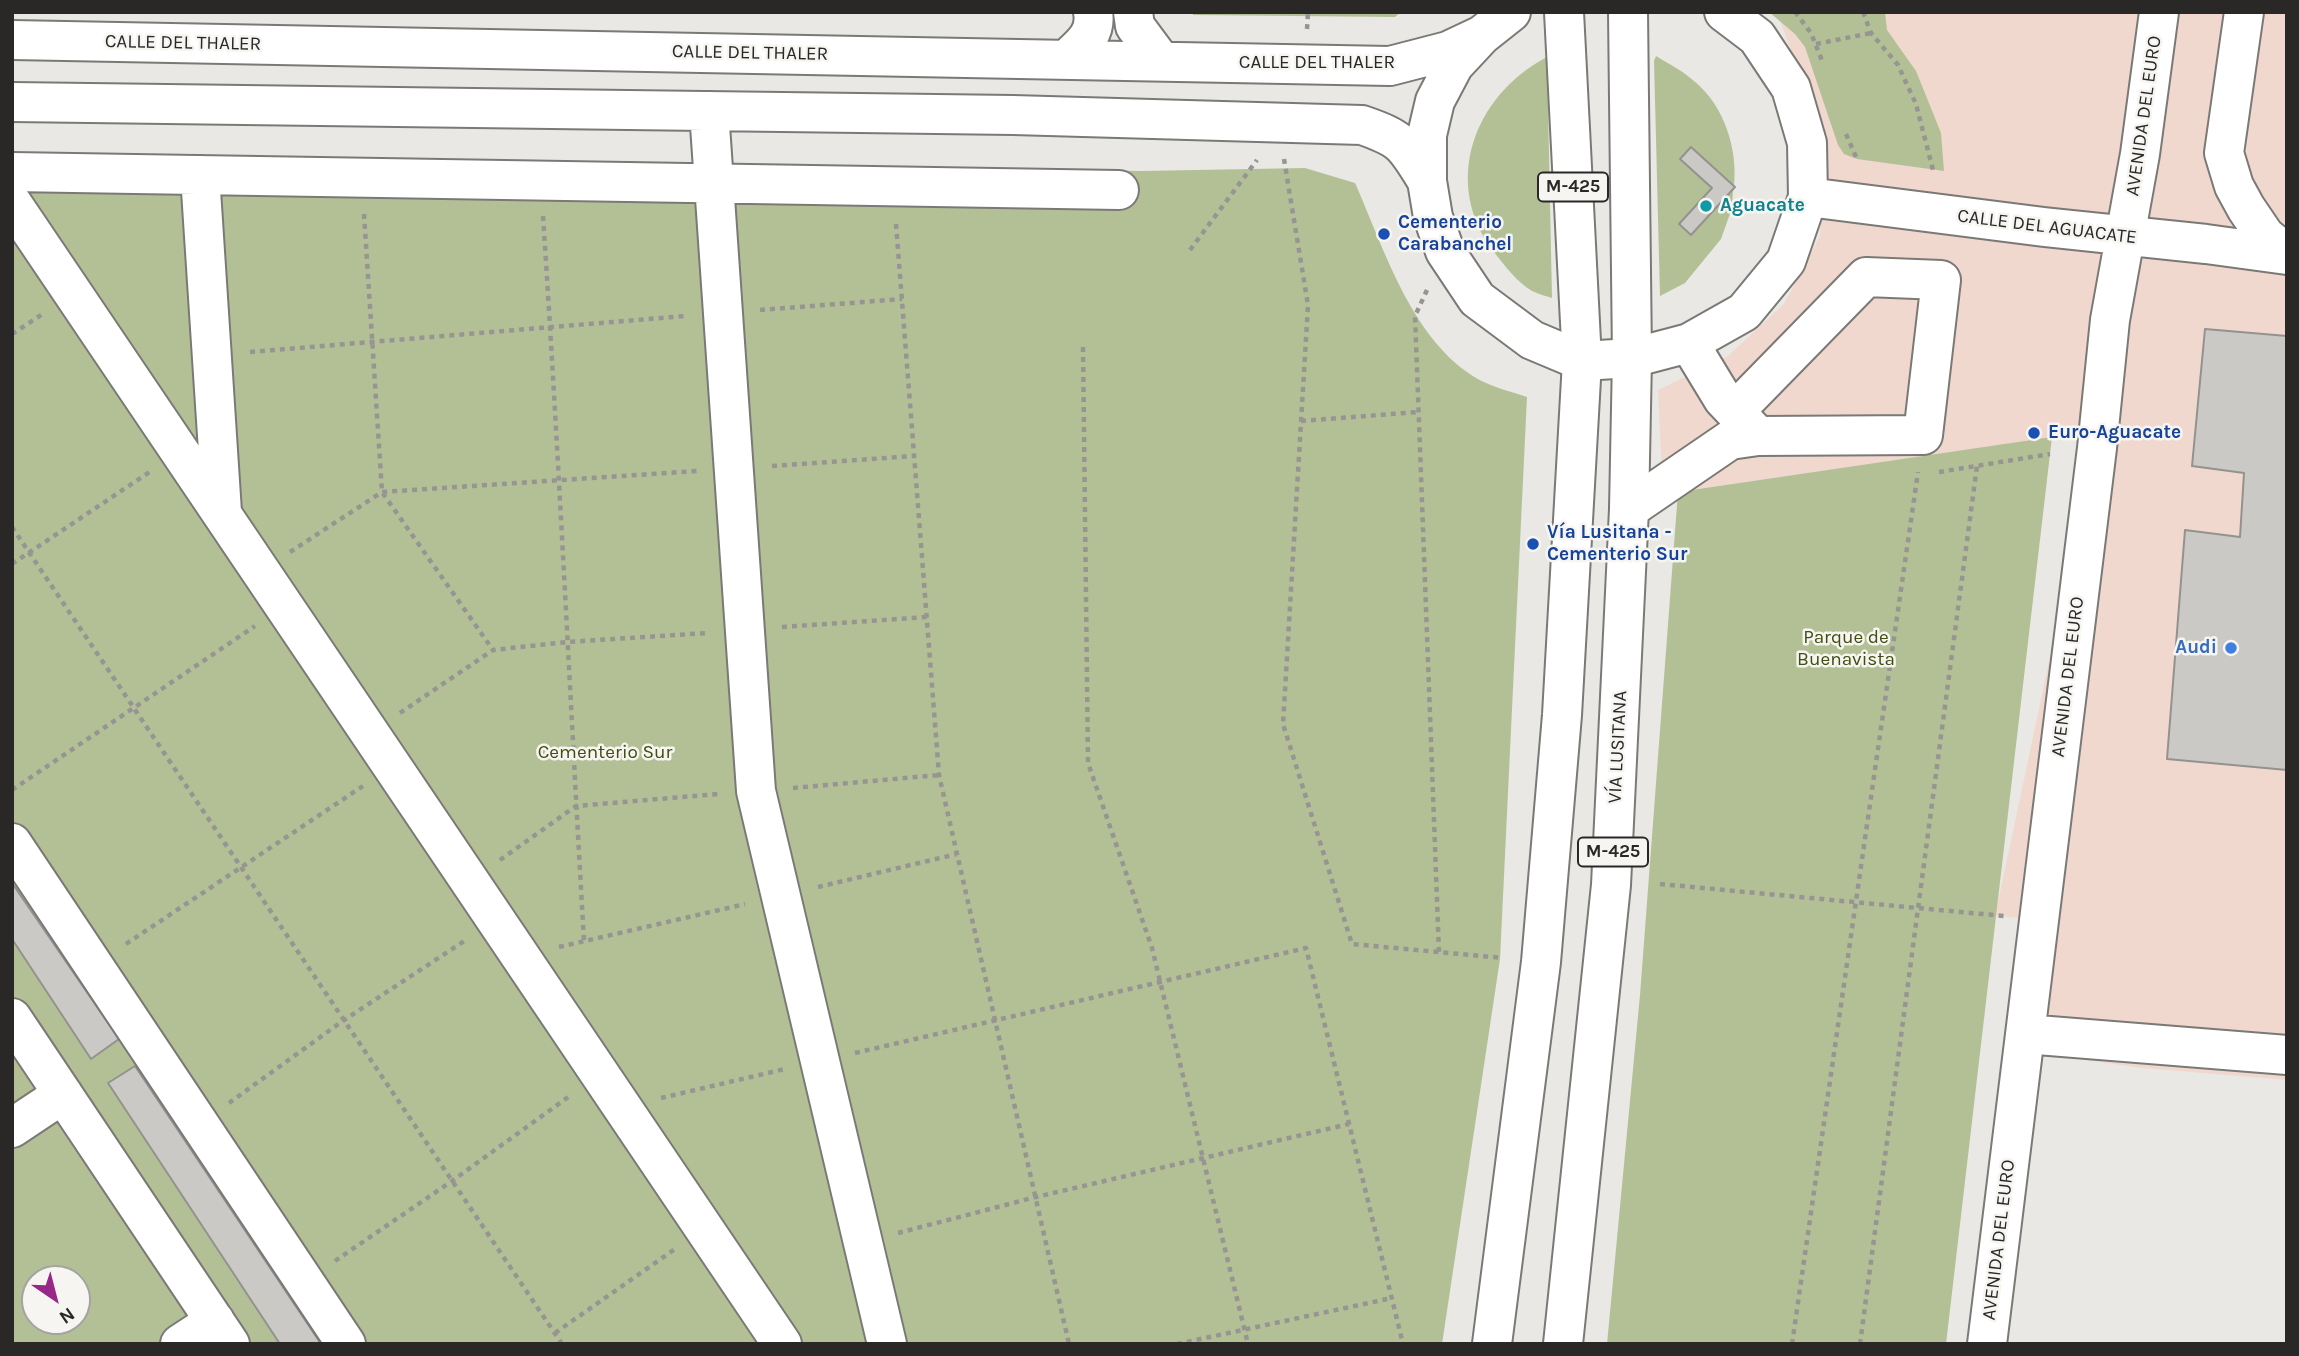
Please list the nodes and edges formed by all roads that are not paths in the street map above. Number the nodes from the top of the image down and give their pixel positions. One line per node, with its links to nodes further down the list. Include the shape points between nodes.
1 (1093, 12): 11 (street, via 1095,22 1088,40)
2 (1133, 12): 12 (street, via 1135,26)
3 (1564, 12): 26 (street, M-425)
4 (1628, 12): 25 (street, M-425)
5 (1724, 12): 20 (street, via 1756,37 1791,88 1807,143)
6 (2159, 12): 22 (street, AVENIDA DEL EURO)
7 (2244, 12): 23 (street, via 2224,153 2246,208 2265,236)
8 (1497, 24): 12 (street, CALLE DEL THALER, via 1448,51 1390,66); 17 (street, via 1454,65 1435,101 1427,135)
9 (121, 27): 10 (street, CALLE DEL THALER); 11 (street, CALLE DEL THALER)
10 (12, 40)
11 (1067, 59): 12 (street, CALLE DEL THALER)
12 (1161, 61)
13 (12, 102): 14 (street)
14 (709, 111): 17 (street, via 1013,114 1362,125 1392,136 1409,152); 18 (street)
15 (12, 172): 16 (street)
16 (200, 176): 18 (street); 29 (street)
17 (1427, 181): 26 (street, via 1445,251 1477,299 1532,340)
18 (714, 184): 19 (street); 40 (street, via 756,791)
19 (1119, 190)
20 (1808, 197): 22 (street, CALLE DEL AGUACATE); 24 (street, via 1786,261 1744,312)
21 (12, 202): 29 (street)
22 (2126, 237): 23 (street, CALLE DEL AGUACATE); 32 (street, AVENIDA DEL EURO, via 2110,320)
23 (2287, 255)
24 (1689, 343): 25 (street); 27 (street, via 1723,399)
25 (1632, 358): 26 (street); 28 (street, VÍA LUSITANA / M-425)
26 (1582, 361): 41 (street, M-425, via 1562,715 1541,962)
27 (1746, 424): 27 (street, via 1923,435 1941,280 1866,277); 28 (street, via 1730,440)
28 (1629, 509): 42 (street, VÍA LUSITANA / M-425, via 1611,885)
29 (222, 514): 39 (street)
30 (12, 843): 38 (street)
31 (12, 1018): 34 (street)
32 (2025, 1034): 33 (street); 43 (street, AVENIDA DEL EURO)
33 (2287, 1055)
34 (63, 1094): 35 (street); 36 (street)
35 (12, 1128)
36 (223, 1332): 37 (street)
37 (180, 1344)
38 (346, 1344)
39 (782, 1344)
40 (887, 1344)
41 (1492, 1344)
42 (1563, 1344)
43 (1986, 1344)

